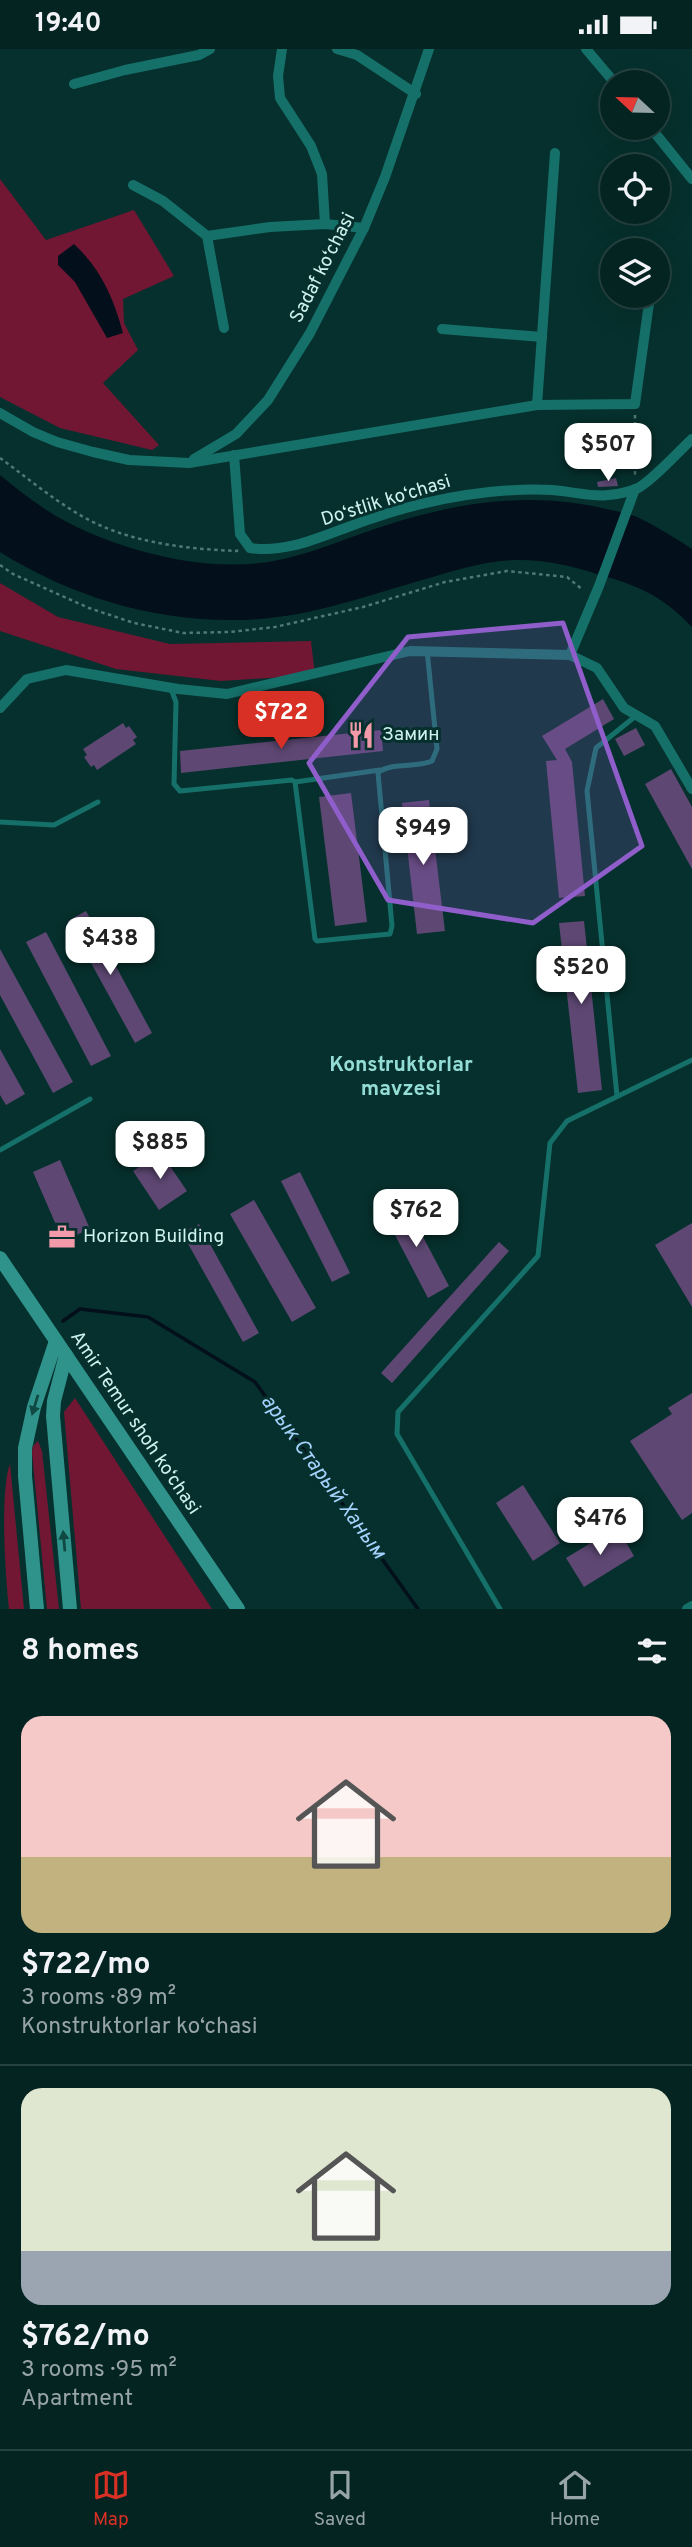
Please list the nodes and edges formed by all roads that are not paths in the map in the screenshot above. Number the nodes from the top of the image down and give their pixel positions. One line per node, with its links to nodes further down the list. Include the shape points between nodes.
1 (210, 49): 7 (street)
2 (282, 49): 13 (street, via 280,98 311,146 322,174)
3 (337, 49): 8 (street, via 357,55)
4 (429, 49): 8 (street, Sadaf ko‘chasi)
5 (586, 49): 6 (street)
6 (604, 70)
7 (74, 84)
8 (416, 94): 14 (street, Sadaf ko‘chasi)
9 (661, 140): 11 (street)
10 (555, 153): 19 (street)
11 (692, 179)
12 (134, 185): 15 (street)
13 (326, 224): 14 (street); 15 (street)
14 (364, 228): 24 (street, Sadaf ko‘chasi, via 310,333 268,400 236,434)
15 (207, 236): 17 (street)
16 (648, 308): 20 (street, via 635,404)
17 (224, 328)
18 (442, 329): 19 (street)
19 (541, 337): 20 (street)
20 (537, 405): 23 (street)
21 (0, 413): 24 (street, via 33,432 93,452 129,460)
22 (692, 439): 25 (street, Do‘stlik ko‘chasi)
23 (234, 455): 24 (street); 25 (street, Do‘stlik ko‘chasi, via 240,534 250,548 263,550 309,543 391,513 468,495 552,490 601,497)
24 (189, 463)
25 (635, 489): 27 (street)
26 (427, 650): 27 (street); 28 (street, via 228,694); 31 (lane, via 437,749 432,761 425,764)
27 (570, 655): 30 (street, via 597,668 624,708)
28 (170, 688): 29 (street, via 66,670 27,679); 32 (lane, via 176,702 174,784 180,791)
29 (0, 708)
30 (637, 715): 33 (street, via 655,726); 37 (lane, via 596,748 587,791)
31 (380, 770): 32 (lane); 32 (lane, via 392,926 390,934 379,937 315,939)
32 (295, 782)
33 (692, 789)
34 (98, 802): 35 (lane, via 54,825)
35 (0, 822)
36 (692, 1059): 37 (lane)
37 (617, 1096): 47 (lane, via 567,1121 550,1143 538,1256 398,1412 397,1434)
38 (90, 1099): 39 (lane)
39 (0, 1150)
40 (0, 1258): 41 (main road, Amir Temur shoh ko‘chasi)
41 (56, 1341): 42 (main road, Amir Temur shoh ko‘chasi); 44 (main road, one-way to 44, via 25,1448)
42 (66, 1355): 45 (main road, one-way to 42, via 53,1416); 46 (main road, Amir Temur shoh ko‘chasi)
43 (692, 1606): 48 (street)
44 (37, 1609)
45 (70, 1609)
46 (238, 1609)
47 (500, 1609)
48 (687, 1609)

